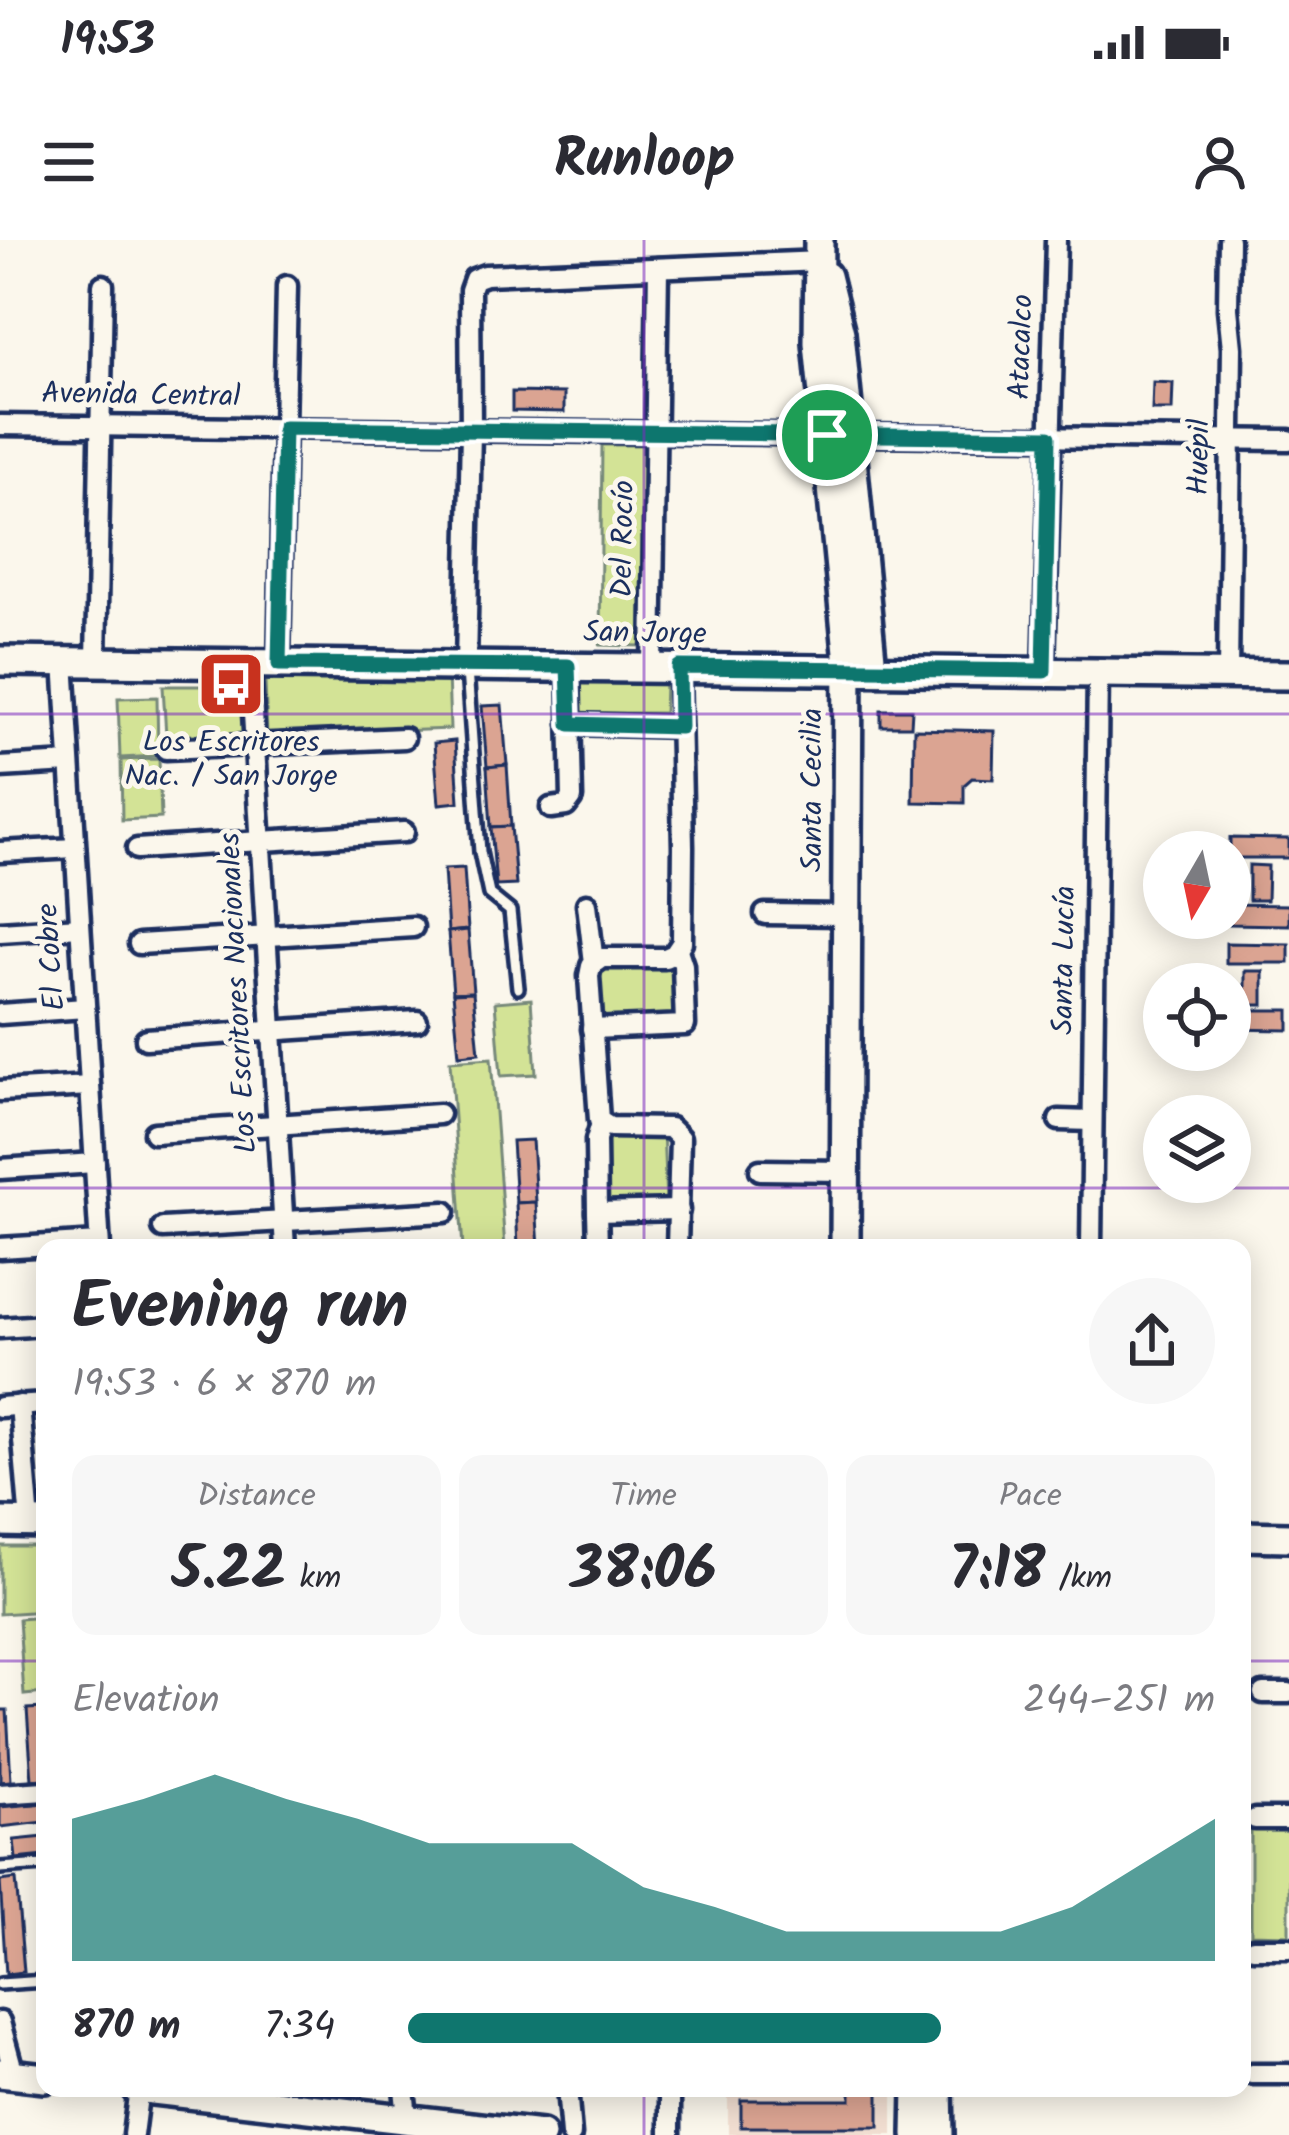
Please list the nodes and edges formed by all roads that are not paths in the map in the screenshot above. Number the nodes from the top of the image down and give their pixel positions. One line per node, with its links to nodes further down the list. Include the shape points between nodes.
1 (1056, 240): 13 (street, Atacalco)
2 (1229, 240): 14 (street, Huépil)
3 (820, 250): 4 (street); 12 (main road, Santa Cecilia, via 816,313)
4 (658, 268): 10 (street, via 474,279); 11 (street, Del Rocío)
5 (103, 285): 8 (street)
6 (287, 286): 9 (street)
7 (0, 424): 8 (street, Avenida Central)
8 (98, 426): 9 (street, Avenida Central); 18 (street)
9 (284, 428): 10 (street, Avenida Central); 20 (street)
10 (471, 430): 11 (street, Avenida Central); 21 (street)
11 (656, 433): 12 (street, Avenida Central); 23 (street, Del Rocío)
12 (839, 435): 13 (street, Avenida Central); 24 (main road, Santa Cecilia, via 848,652)
13 (1049, 437): 14 (street, Avenida Central); 25 (street, Atacalco)
14 (1231, 440): 15 (street, Avenida Central); 27 (street, Huépil)
15 (1289, 440)
16 (0, 661): 17 (main road, San Jorge)
17 (64, 662): 18 (main road, San Jorge); 34 (street, El Cobre)
18 (96, 662): 19 (main road, San Jorge)
19 (250, 663): 20 (main road, San Jorge); 32 (street, Los Escritores Nacionales)
20 (279, 664): 21 (main road, San Jorge)
21 (466, 665): 22 (main road, San Jorge); 52 (lane, via 481,852 489,894 511,911)
22 (568, 666): 23 (main road, San Jorge); 29 (street)
23 (666, 667): 24 (main road, San Jorge); 30 (street, Del Rocío)
24 (860, 669): 25 (main road, San Jorge); 44 (main road, Santa Cecilia)
25 (1044, 671): 26 (main road, San Jorge)
26 (1099, 672): 27 (main road, San Jorge); 63 (street, Santa Lucía)
27 (1228, 674): 28 (main road, San Jorge)
28 (1289, 675)
29 (570, 724): 30 (street); 36 (street, via 572,798)
30 (680, 727): 50 (street, Del Rocío)
31 (404, 738): 32 (street)
32 (255, 744): 33 (street); 38 (street, Los Escritores Nacionales)
33 (166, 749)
34 (70, 763): 35 (street); 39 (street, El Cobre)
35 (0, 767)
36 (550, 808)
37 (404, 832): 38 (street)
38 (260, 841): 40 (street); 48 (street, Los Escritores Nacionales)
39 (75, 848): 41 (street); 45 (street, El Cobre)
40 (137, 850)
41 (0, 852)
42 (587, 904): 51 (street)
43 (765, 914): 44 (street)
44 (846, 915): 70 (main road, Santa Cecilia)
45 (80, 927): 47 (street); 53 (street, El Cobre)
46 (412, 927): 48 (street)
47 (0, 932)
48 (266, 936): 49 (street); 57 (street, Los Escritores Nacionales)
49 (139, 944)
50 (678, 950): 51 (street); 56 (street, Del Rocío, via 685,1025)
51 (594, 963): 56 (street)
52 (518, 988)
53 (85, 1008): 54 (street); 59 (street, El Cobre)
54 (0, 1014)
55 (417, 1021): 57 (street)
56 (592, 1029): 65 (street)
57 (272, 1030): 58 (street); 64 (street, Los Escritores Nacionales)
58 (146, 1039)
59 (90, 1086): 60 (street); 67 (street, El Cobre)
60 (0, 1091)
61 (439, 1114): 64 (street)
62 (1059, 1120): 63 (street)
63 (1092, 1121): 81 (street, Santa Lucía)
64 (278, 1124): 66 (street); 74 (street, Los Escritores Nacionales)
65 (602, 1124): 71 (street, via 677,1132); 73 (street)
66 (154, 1133)
67 (95, 1163): 68 (street); 76 (street, El Cobre)
68 (0, 1169)
69 (760, 1170): 70 (street)
70 (845, 1171): 80 (main road, Santa Cecilia)
71 (679, 1210): 73 (street); 79 (street)
72 (445, 1212): 74 (street)
73 (597, 1212): 78 (street)
74 (283, 1221): 75 (street); 77 (street, Los Escritores Nacionales)
75 (163, 1228)
76 (100, 1239)
77 (284, 1239)
78 (598, 1239)
79 (677, 1239)
80 (845, 1239)
81 (1091, 1239)
82 (36, 1248): 83 (street)
83 (0, 1249)
84 (36, 1326): 85 (street)
85 (0, 1328)
86 (10, 1406): 87 (street)
87 (36, 1515)
88 (0, 1522): 89 (main road)
89 (36, 1523)
90 (1251, 1536): 91 (main road)
91 (1289, 1537)
92 (1263, 1693): 93 (street)
93 (1289, 1693)
94 (36, 1791): 95 (street)
95 (0, 1794)
96 (1256, 1819): 97 (street)
97 (1289, 1820)
98 (36, 1865): 99 (lane)
99 (0, 1868)
100 (1253, 1948): 101 (street)
101 (1289, 1948)
102 (36, 1982): 103 (lane)
103 (0, 1984)
104 (0, 2022): 105 (street)
105 (7, 2074)
106 (1251, 2074): 107 (street)
107 (1289, 2074)
108 (136, 2097): 115 (street)
109 (269, 2097): 114 (main road)
110 (568, 2097): 117 (street)
111 (670, 2097): 118 (street)
112 (918, 2097): 119 (main road)
113 (938, 2097): 120 (main road)
114 (421, 2124): 116 (main road)
115 (133, 2135)
116 (541, 2135)
117 (571, 2135)
118 (670, 2135)
119 (917, 2135)
120 (939, 2135)

